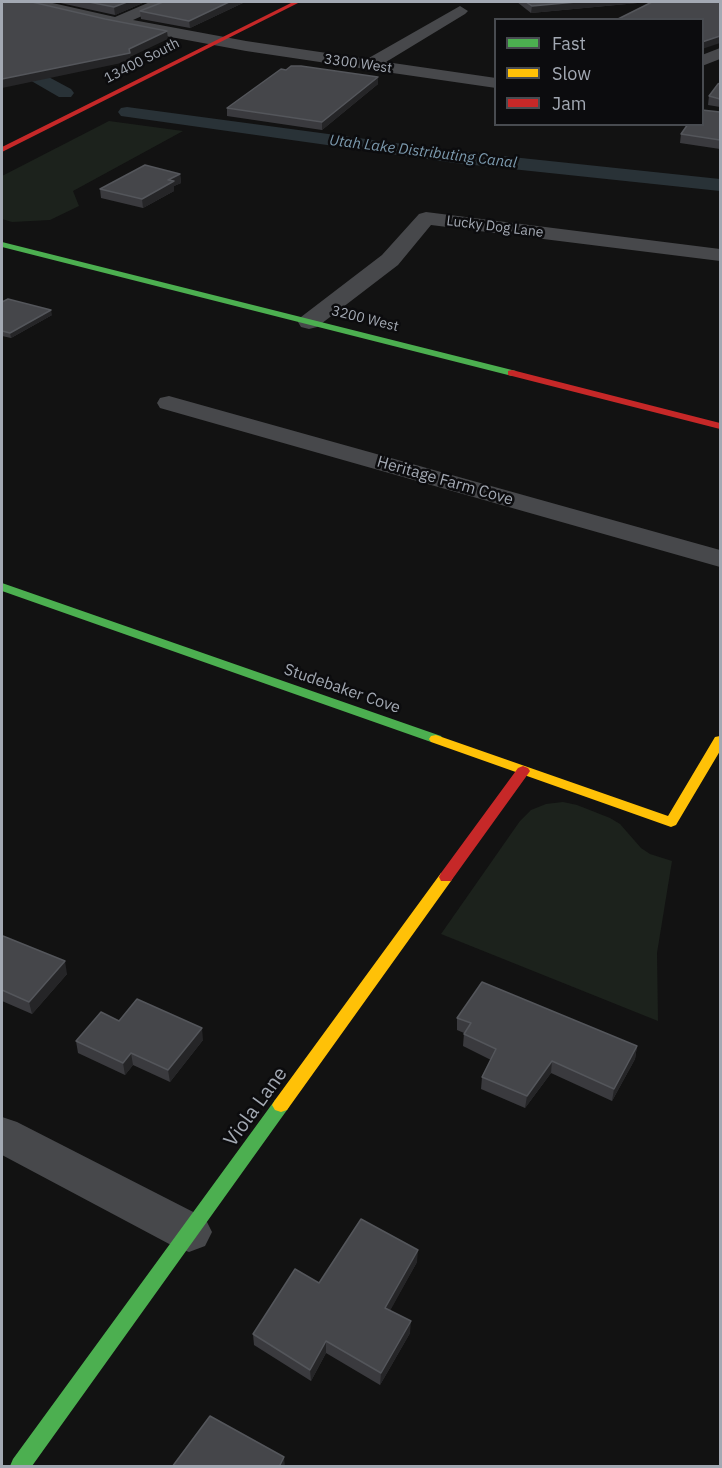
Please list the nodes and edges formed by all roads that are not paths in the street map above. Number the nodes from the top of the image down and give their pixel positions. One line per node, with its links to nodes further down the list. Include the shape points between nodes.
1 (31, 2): 5 (street, 3300 West)
2 (162, 2): 5 (street)
3 (297, 2): 6 (street, 13400 South)
4 (460, 11): 9 (street)
5 (116, 22): 6 (street, 3300 West)
6 (221, 40): 9 (street, 3300 West); 11 (street, 13400 South)
7 (720, 53): 8 (street)
8 (704, 60)
9 (367, 66): 10 (street, 3300 West)
10 (494, 83)
11 (2, 150)
12 (2, 244): 14 (street, 3200 West)
13 (720, 255): 14 (street, Lucky Dog Lane, via 426,218 390,260)
14 (309, 322): 16 (street, 3200 West)
15 (169, 403): 17 (street, Heritage Farm Cove)
16 (720, 426)
17 (720, 559)
18 (2, 587): 20 (street, Studebaker Cove)
19 (720, 740): 20 (street, Studebaker Cove, via 671,822)
20 (523, 771): 22 (street, Viola Lane)
21 (2, 1135): 22 (street)
22 (189, 1232): 23 (street, Viola Lane)
23 (21, 1467)

